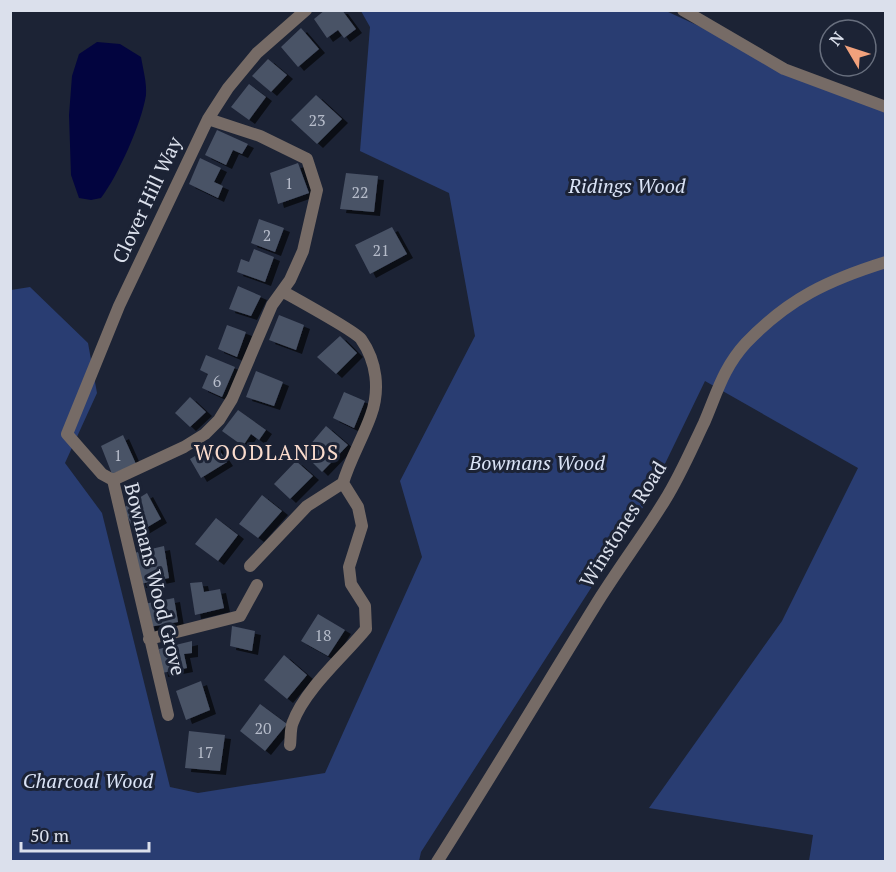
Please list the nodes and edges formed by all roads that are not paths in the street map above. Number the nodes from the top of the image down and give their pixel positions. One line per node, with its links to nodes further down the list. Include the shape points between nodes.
1 (306, 10): 4 (street, Clover Hill Way, via 257,53)
2 (683, 10): 3 (street, via 784,69)
3 (885, 107)
4 (208, 119): 6 (street, via 291,150 307,159 315,176 317,190 303,251); 7 (street, Clover Hill Way, via 119,306)
5 (885, 262): 15 (street, Winstones Road, via 837,277 805,294 771,318 744,345 721,376 704,422 666,498)
6 (282, 291): 8 (street, via 219,420 184,447); 9 (street, via 361,338 372,364 378,389 372,414)
7 (67, 434): 8 (street, Bowmans Wood Grove, via 102,474)
8 (113, 480): 12 (street, Bowmans Wood Grove)
9 (343, 483): 10 (street, via 308,506); 14 (street, via 358,507 362,526 349,567 351,584 365,606 366,628 319,680 293,722)
10 (250, 566)
11 (257, 585): 12 (street, via 240,616)
12 (149, 639): 13 (street, Bowmans Wood Grove)
13 (168, 715)
14 (290, 745)
15 (436, 861)

